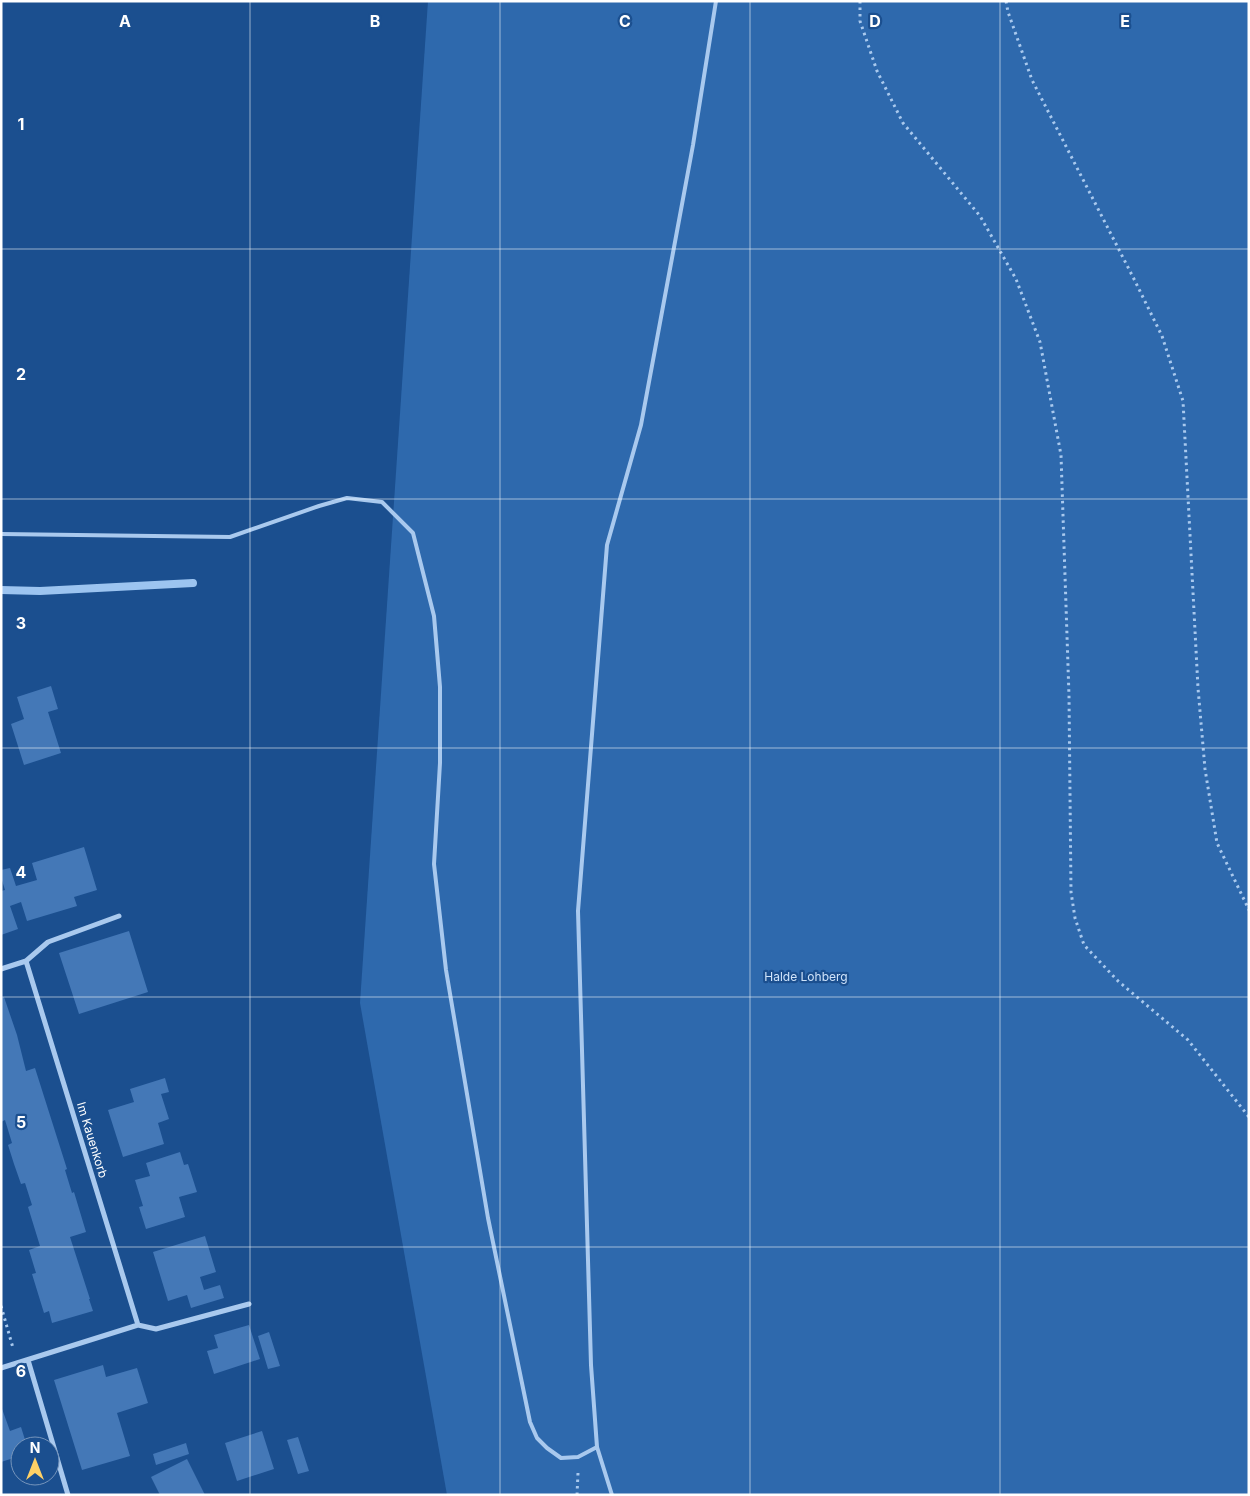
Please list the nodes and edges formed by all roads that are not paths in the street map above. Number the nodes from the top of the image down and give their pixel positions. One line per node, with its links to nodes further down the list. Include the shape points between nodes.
1 (716, 1): 10 (lane, via 641,425 607,545 578,911 590,1327)
2 (1, 534): 10 (lane, via 230,537 347,498 382,502 413,533 434,616 440,687 440,764 434,864 446,970 486,1208 530,1422 537,1438 561,1458 578,1457)
3 (118, 916): 4 (street, via 48,942)
4 (26, 961): 5 (street); 7 (street, Im Kauenkorb)
5 (1, 969)
6 (249, 1304): 7 (street, via 156,1329)
7 (138, 1325): 8 (street)
8 (28, 1360): 9 (street); 11 (street)
9 (1, 1368)
10 (597, 1447): 12 (lane)
11 (68, 1495)
12 (612, 1495)

